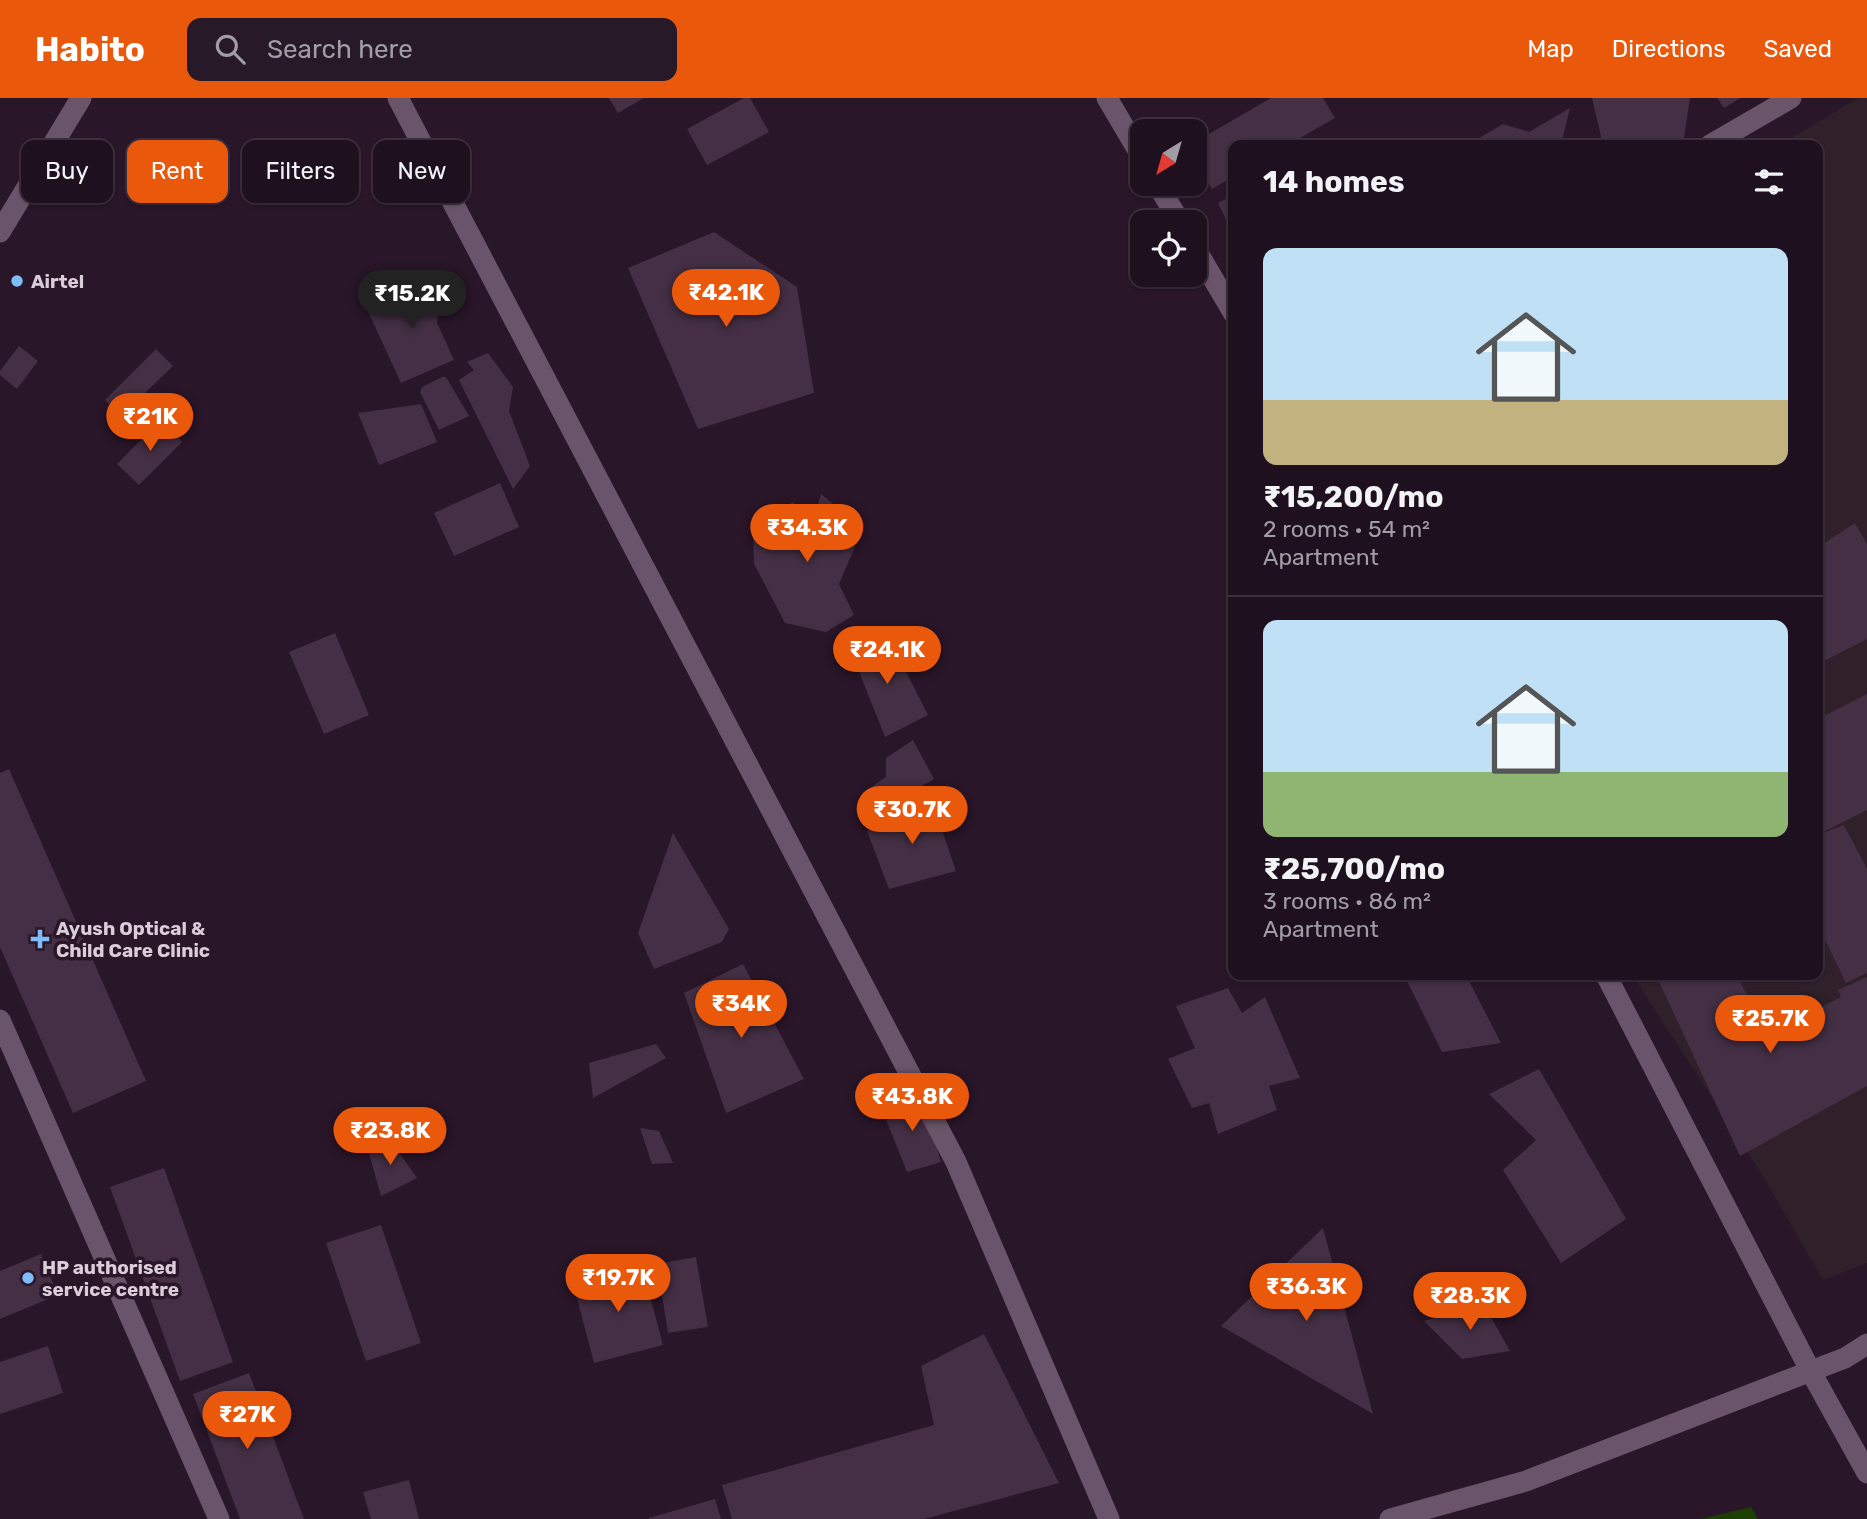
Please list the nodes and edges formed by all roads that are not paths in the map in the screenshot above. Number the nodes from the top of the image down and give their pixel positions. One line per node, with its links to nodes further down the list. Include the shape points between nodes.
1 (82, 98): 7 (street)
2 (398, 98): 16 (street, via 956,1162)
3 (1107, 98): 5 (street)
4 (1791, 98): 6 (street)
5 (1130, 137)
6 (1719, 140)
7 (0, 232)
8 (1207, 268): 9 (street)
9 (1228, 304)
10 (1609, 980): 13 (street)
11 (0, 1020): 15 (street)
12 (1867, 1344): 13 (street, via 1845,1359)
13 (1811, 1372): 14 (street); 17 (street, via 1526,1481)
14 (1867, 1473)
15 (219, 1519)
16 (1109, 1519)
17 (1390, 1519)

